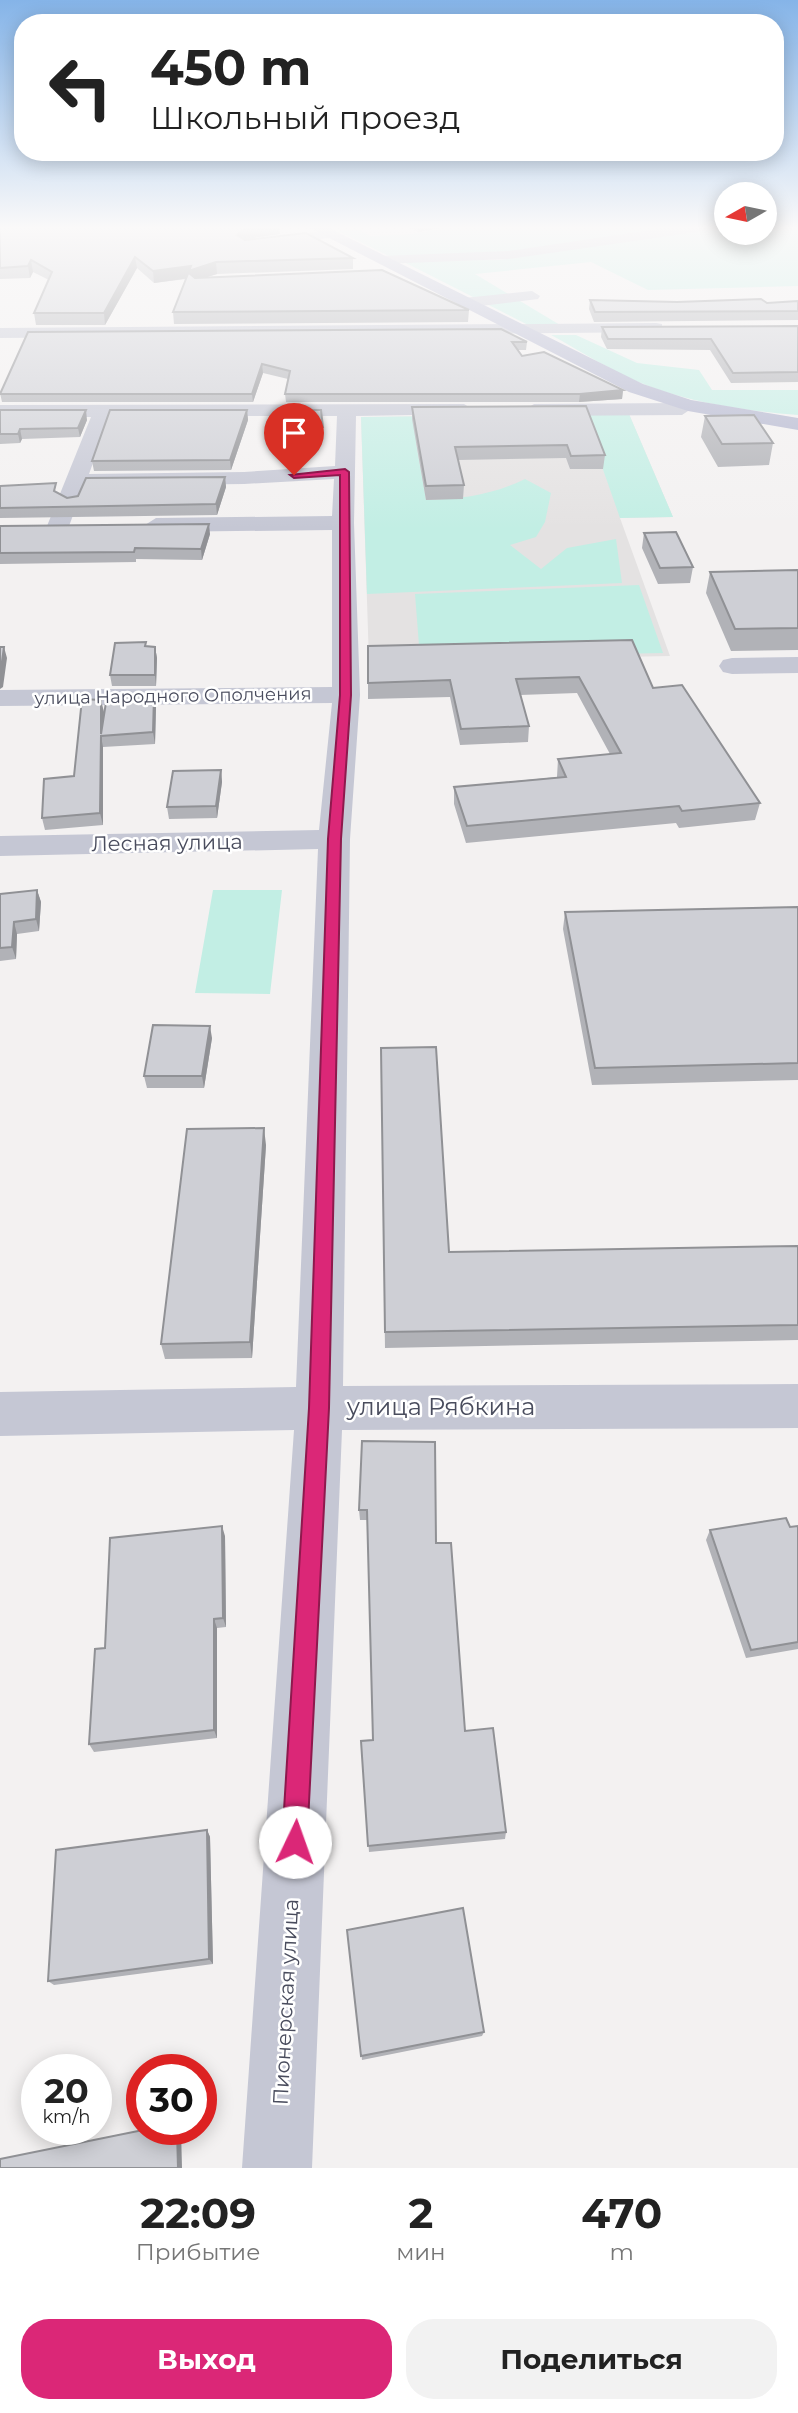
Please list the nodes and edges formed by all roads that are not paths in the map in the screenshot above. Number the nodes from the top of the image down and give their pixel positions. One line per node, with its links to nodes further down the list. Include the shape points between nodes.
1 (509, 326): 3 (main road)
2 (676, 328): 3 (street)
3 (514, 329): 4 (street); 5 (main road, via 636,388)
4 (0, 333)
5 (688, 405): 8 (street, via 682,409); 11 (main road)
6 (347, 410): 7 (street); 10 (street); 12 (street, Пионерская улица)
7 (486, 410)
8 (514, 410)
9 (0, 411): 10 (street)
10 (103, 411): 13 (street)
11 (798, 424)
12 (345, 472): 13 (street); 14 (street, Пионерская улица)
13 (78, 480): 17 (street)
14 (343, 523): 15 (street); 21 (street, Пионерская улица)
15 (140, 525)
16 (35, 526): 17 (street)
17 (58, 526): 18 (street)
18 (85, 526)
19 (732, 666): 20 (street)
20 (798, 666)
21 (346, 695): 22 (street, улица Народного Ополчения); 23 (street, Пионерская улица)
22 (0, 698)
23 (334, 839): 24 (street, Лесная улица); 26 (street, Пионерская улица)
24 (0, 846)
25 (798, 1406): 26 (street, улица Рябкина)
26 (319, 1408): 27 (street, улица Рябкина); 28 (street, Пионерская улица)
27 (0, 1414)
28 (277, 2168)

